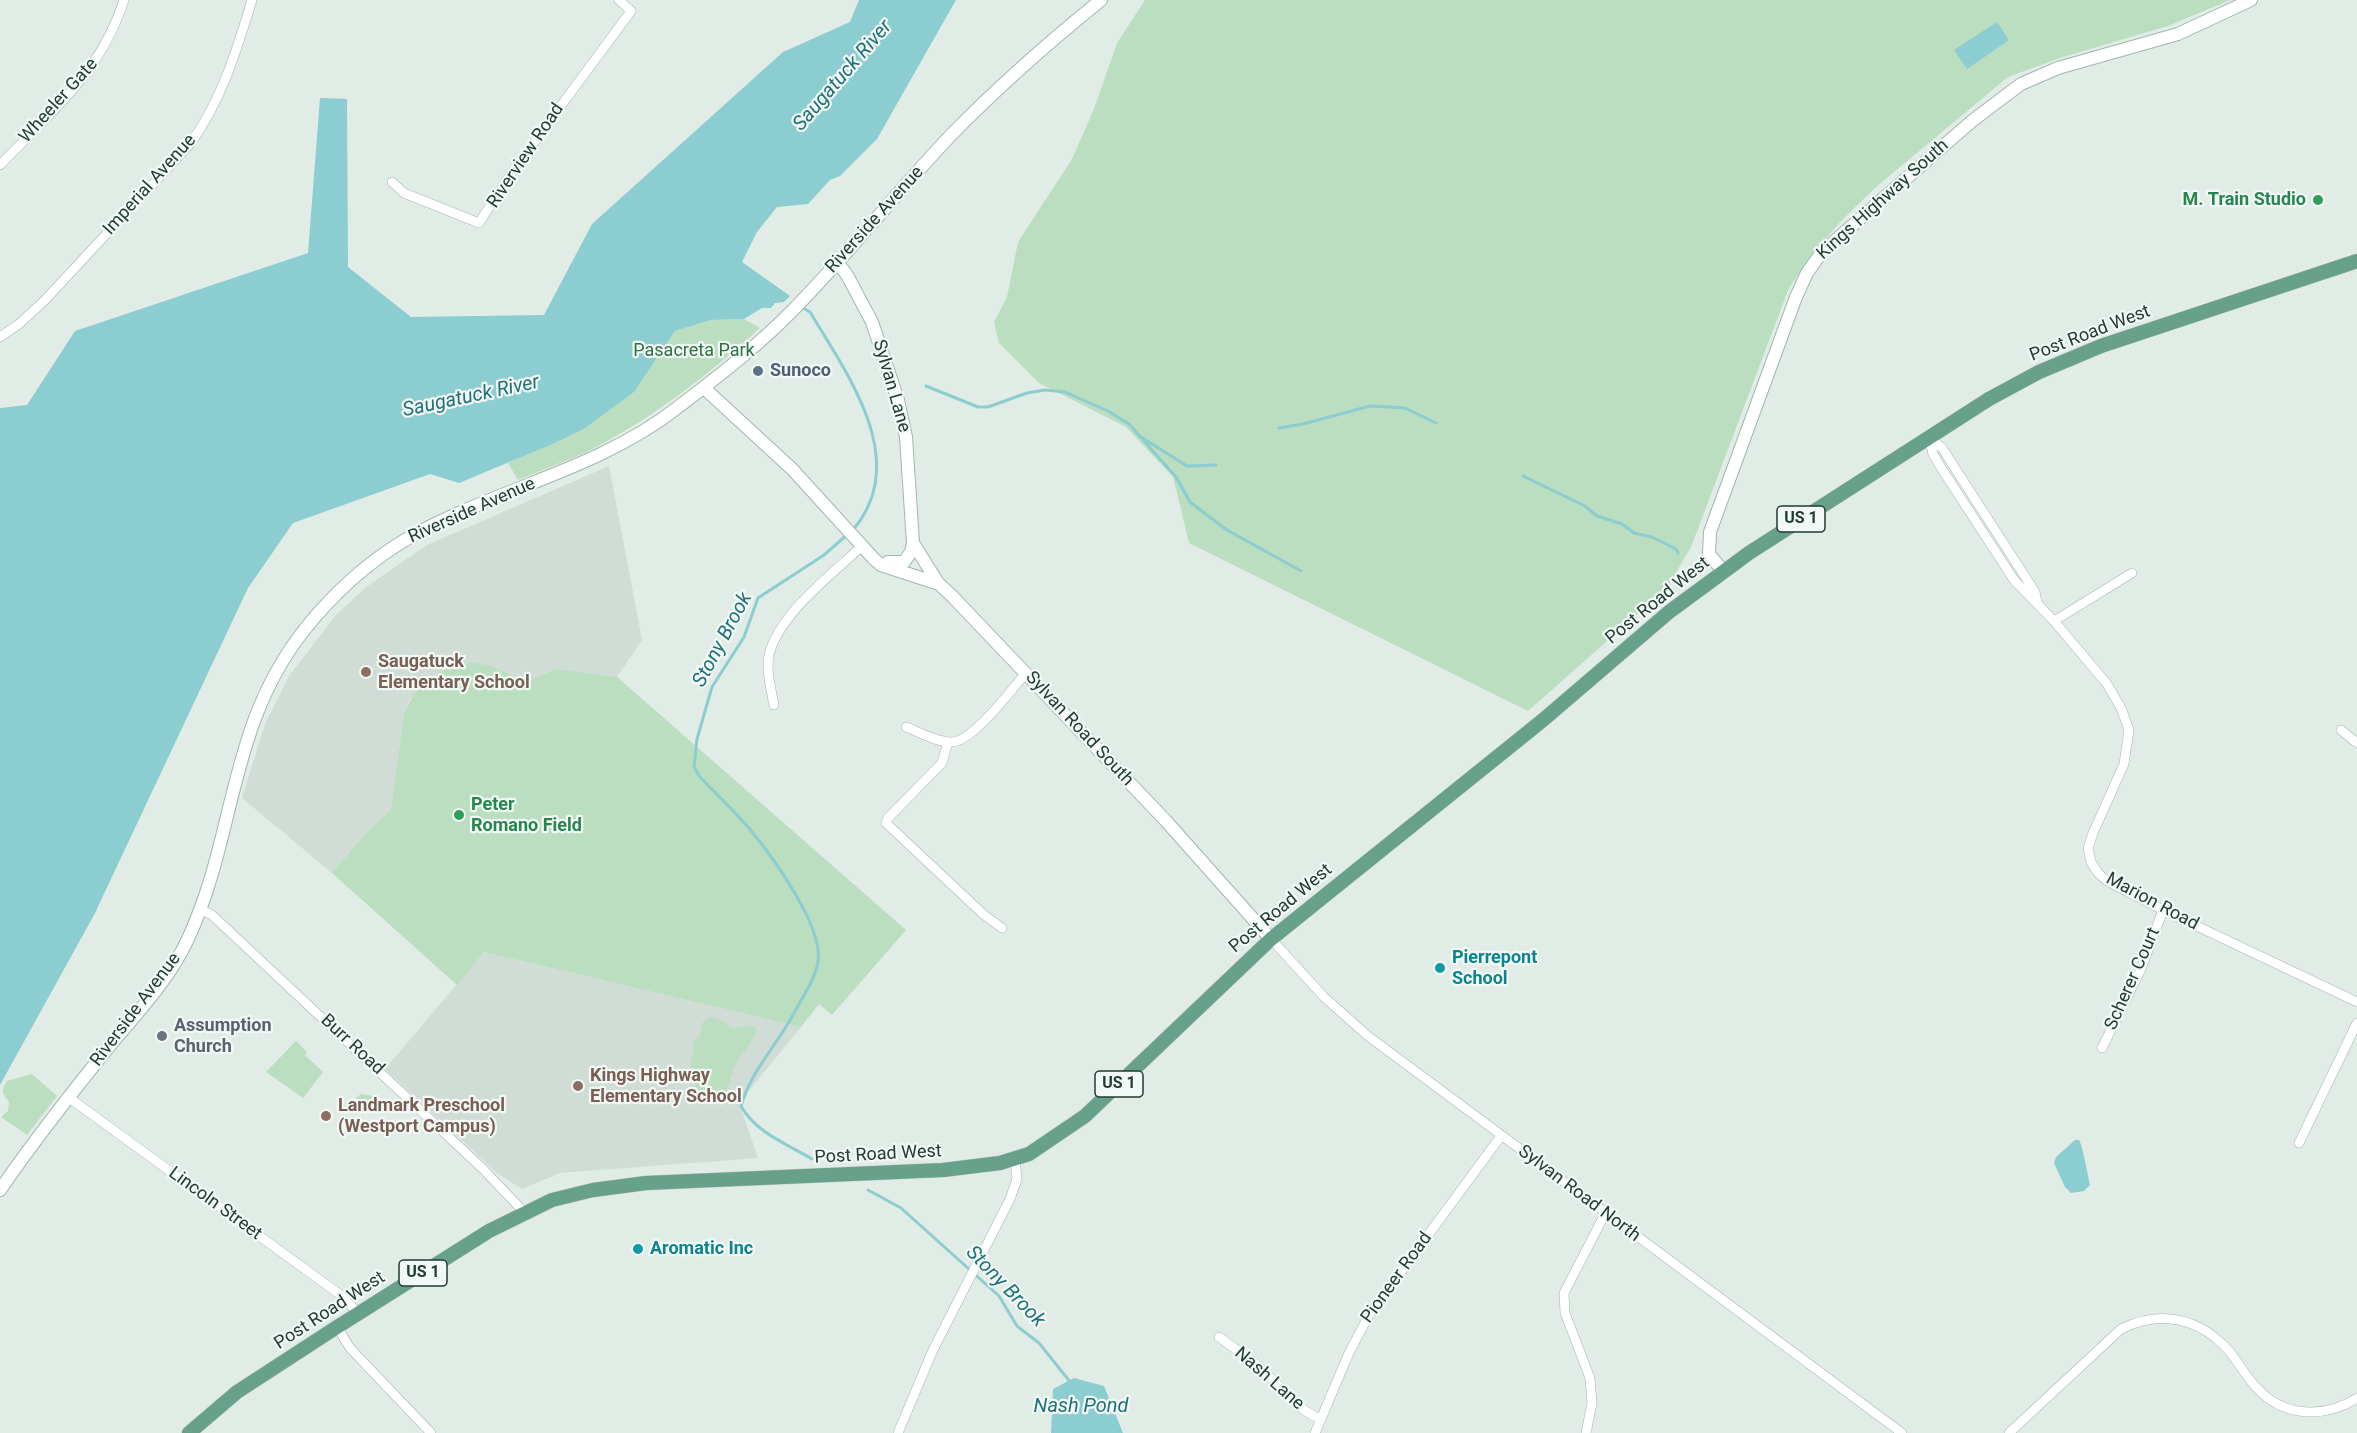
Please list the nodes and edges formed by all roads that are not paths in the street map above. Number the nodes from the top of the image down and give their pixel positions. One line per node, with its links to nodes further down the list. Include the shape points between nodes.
1 (124, 0): 6 (street, Wheeler Gate, via 109,39 91,69)
2 (252, 0): 10 (street, Imperial Avenue, via 225,84 190,144 45,300)
3 (619, 0): 7 (street, Riverview Road, via 631,10 479,223 404,193)
4 (1101, 0): 9 (street, Riverside Avenue, via 971,115)
5 (2251, 0): 15 (street, Kings Highway South, via 2178,34 2058,68 2021,84 1972,121 1822,252 1796,297 1710,532 1709,554)
6 (0, 165)
7 (392, 182)
8 (2357, 261): 12 (main road, Post Road West / US 1, via 2063,360 1989,399)
9 (837, 262): 11 (street, Riverside Avenue, via 798,305); 13 (street, Sylvan Lane, via 872,322 900,410 906,437)
10 (0, 337)
11 (704, 388): 14 (street, Sylvan Road South, via 792,469); 25 (street, Riverside Avenue, via 613,449 406,540 337,594 289,651 260,702)
12 (1929, 437): 15 (main road, Post Road West / US 1); 18 (street, Marion Road, via 1952,462 2035,592 2037,603)
13 (913, 543): 14 (street, Sylvan Road South, via 908,558 899,564); 17 (street, Sylvan Lane)
14 (861, 546): 17 (street, Sylvan Road South, via 881,565); 20 (street, via 797,608 778,633 769,664)
15 (1723, 571): 28 (main road, Post Road West / US 1)
16 (2132, 573): 18 (street)
17 (939, 584): 19 (street, Sylvan Road South)
18 (2054, 621): 26 (street, Marion Road, via 2107,684 2128,730 2124,764 2090,840 2091,862 2107,881)
19 (1026, 673): 23 (street, via 972,732 958,742); 28 (street, Sylvan Road South)
20 (774, 705)
21 (906, 727): 23 (street)
22 (2341, 730): 24 (street)
23 (948, 742): 27 (street, via 942,763 886,823)
24 (2357, 742)
25 (200, 909): 32 (street, Riverside Avenue, via 170,970); 37 (street, Burr Road, via 212,915 303,999)
26 (2163, 910): 29 (street, Marion Road); 31 (street, Scherer Court, via 2141,969)
27 (1002, 928)
28 (1271, 939): 33 (street, Sylvan Road North, via 1346,1017); 35 (main road, Post Road West / US 1, via 1086,1116 1042,1147)
29 (2357, 1002)
30 (2357, 1023): 34 (street)
31 (2102, 1048)
32 (68, 1097): 36 (street, Riverside Avenue); 39 (street, Lincoln Street, via 342,1296)
33 (1501, 1137): 38 (street, Sylvan Road North); 43 (street, Pioneer Road, via 1369,1316)
34 (2299, 1143)
35 (1015, 1160): 37 (main road, Post Road West / US 1, via 943,1170 620,1185 572,1194); 46 (street, via 1014,1190 933,1350)
36 (0, 1190)
37 (524, 1212): 39 (main road, Post Road West / US 1)
38 (1605, 1214): 48 (street, via 1564,1293 1565,1312 1590,1378 1592,1403); 49 (street, Sylvan Road North)
39 (359, 1314): 40 (main road, Post Road West / US 1)
40 (338, 1327): 44 (main road, Post Road West / US 1, via 237,1392); 45 (street, via 350,1348)
41 (1219, 1336): 43 (street, Nash Lane, via 1255,1363 1304,1410)
42 (2357, 1398): 50 (street, via 2338,1408 2304,1413 2274,1403 2256,1388 2210,1333 2181,1320 2153,1319 2121,1329)
43 (1321, 1420): 47 (street, Pioneer Road)
44 (189, 1433)
45 (431, 1433)
46 (898, 1433)
47 (1315, 1433)
48 (1586, 1433)
49 (1902, 1433)
50 (2009, 1433)

